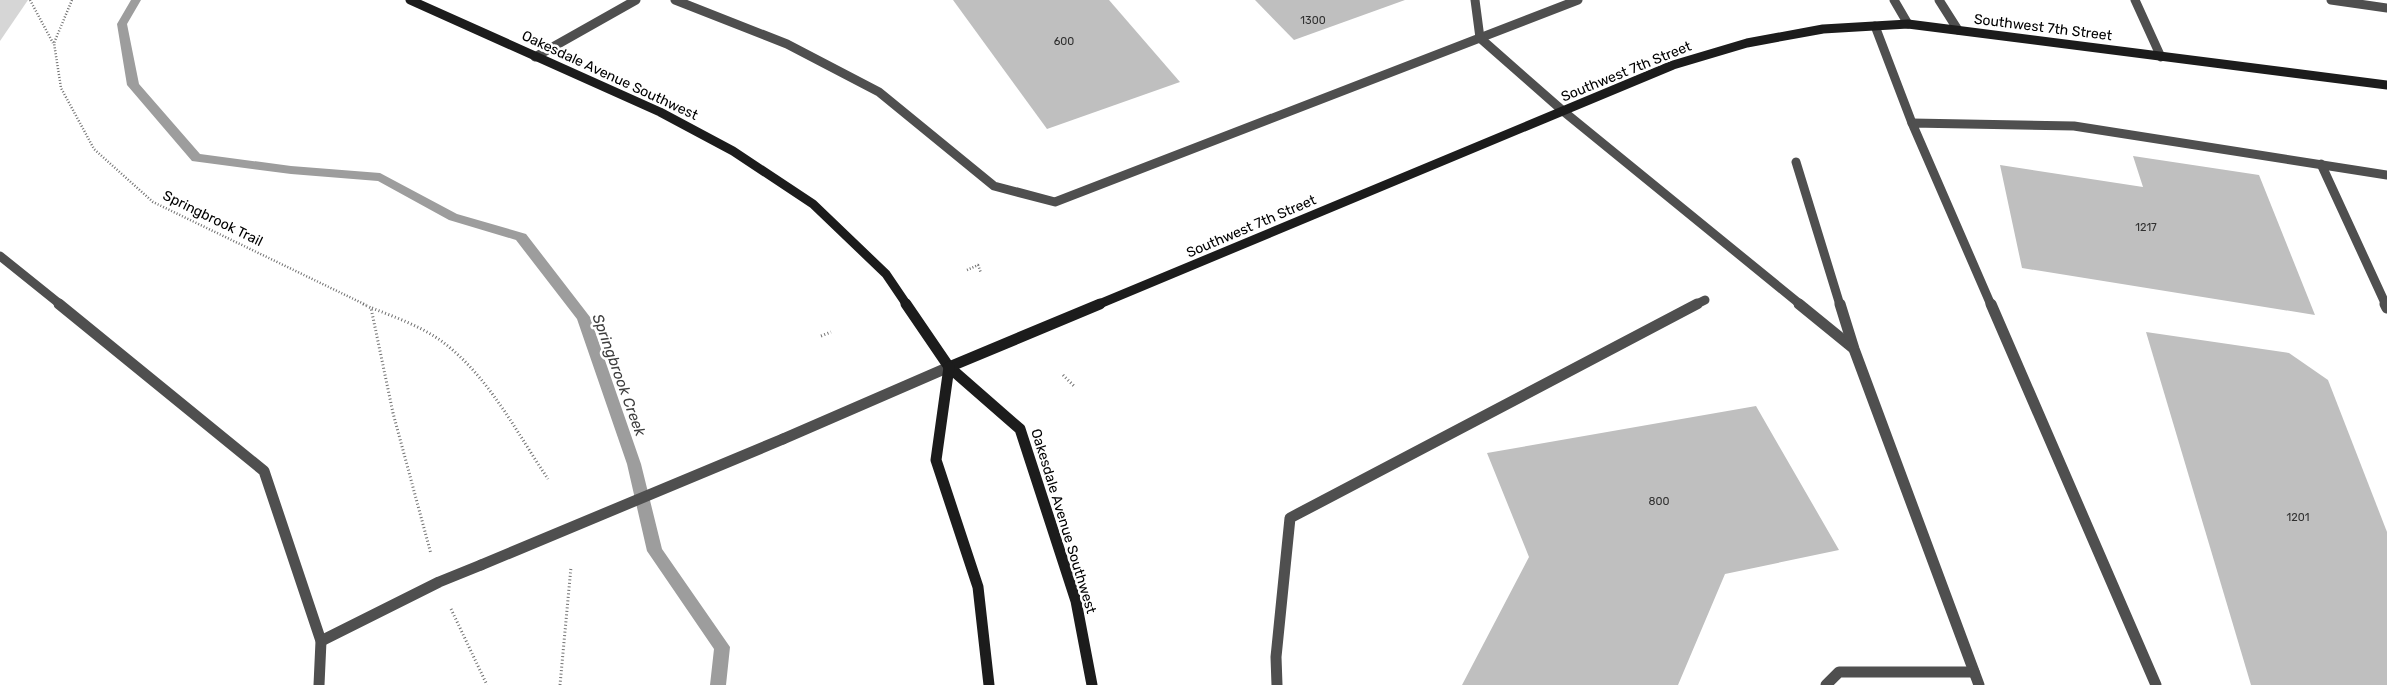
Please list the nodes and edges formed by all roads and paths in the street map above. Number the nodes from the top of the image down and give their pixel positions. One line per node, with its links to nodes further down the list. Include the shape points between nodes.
1 (30, 0): 17 (path)
2 (72, 0): 17 (path)
3 (410, 0): 19 (street, Oakesdale Avenue Southwest)
4 (636, 0): 19 (street)
5 (675, 0): 16 (street, via 786,44 879,92 994,186 1055,202)
6 (1475, 0): 16 (street)
7 (1578, 0): 16 (street)
8 (1894, 0): 13 (street)
9 (1939, 0): 15 (street)
10 (2135, 0): 18 (street)
11 (2331, 0): 12 (street)
12 (2387, 8)
13 (1908, 24): 14 (street, Southwest 7th Street); 15 (street, Southwest 7th Street)
14 (1875, 26): 21 (street, Southwest 7th Street, via 1823,28 1747,43 1673,65); 22 (street)
15 (1958, 30): 18 (street, Southwest 7th Street)
16 (1480, 38): 21 (street)
17 (54, 44): 30 (path, Springbrook Trail, via 61,88 94,149 153,202)
18 (2161, 56): 20 (street, Southwest 7th Street)
19 (535, 58): 35 (street, Oakesdale Avenue Southwest, via 660,112 733,151 813,204 886,274)
20 (2387, 85)
21 (1563, 111): 34 (street); 35 (street, Southwest 7th Street)
22 (1912, 124): 24 (street, via 2074,126); 51 (street)
23 (1796, 162): 34 (street)
24 (2321, 164): 25 (street); 31 (street)
25 (2387, 174)
26 (0, 256): 41 (street, via 264,471)
27 (967, 270): 28 (path, via 978,265)
28 (981, 274)
29 (1705, 300): 48 (street, via 1290,518 1276,657)
30 (371, 308): 38 (path, Springbrook Trail, via 409,323 452,350 490,394); 40 (path, via 393,413)
31 (2387, 308)
32 (831, 332): 33 (path)
33 (821, 336)
34 (1854, 349): 42 (street)
35 (949, 367): 40 (street, bridge); 46 (street, via 936,460 978,587); 47 (street, Oakesdale Avenue Southwest, via 1020,429 1076,601)
36 (1062, 375): 37 (path)
37 (1074, 386)
38 (548, 479)
39 (571, 567): 45 (path)
40 (439, 582): 41 (street); 44 (path)
41 (321, 641): 43 (street)
42 (1974, 672): 49 (street, via 1839,672); 50 (street)
43 (319, 685)
44 (487, 685)
45 (560, 685)
46 (989, 685)
47 (1092, 685)
48 (1277, 685)
49 (1826, 685)
50 (1979, 685)
51 (2156, 685)

